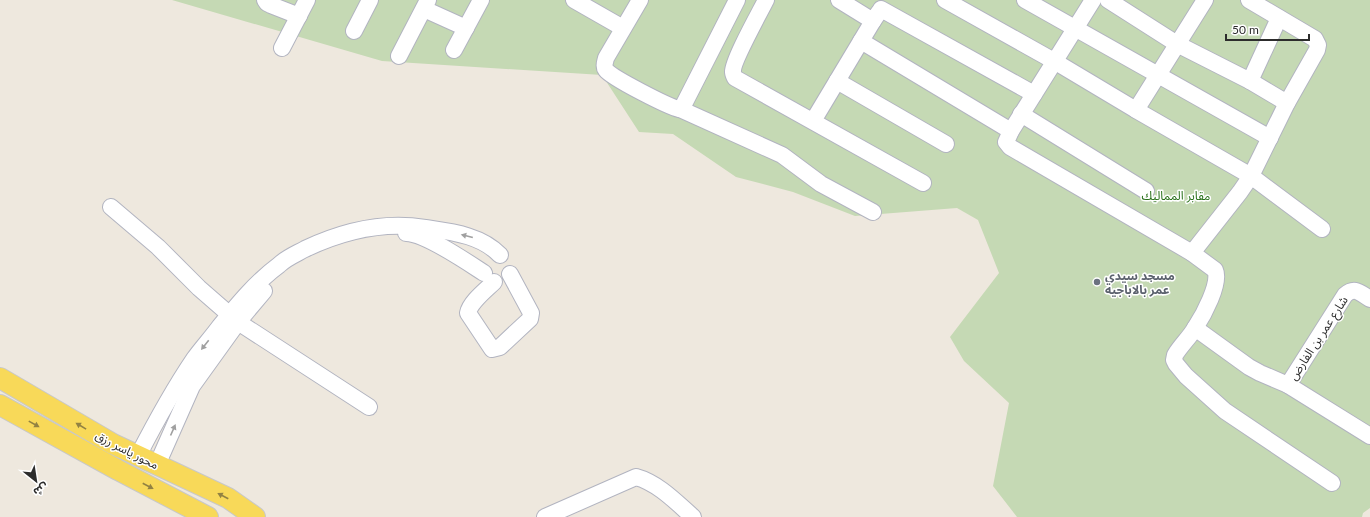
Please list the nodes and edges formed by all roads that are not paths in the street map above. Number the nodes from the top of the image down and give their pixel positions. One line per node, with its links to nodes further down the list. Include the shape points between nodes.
1 (265, 0): 18 (street)
2 (307, 0): 18 (street)
3 (370, 0): 23 (street)
4 (481, 0): 20 (street)
5 (574, 0): 21 (street)
6 (640, 0): 21 (street)
7 (737, 0): 35 (street)
8 (766, 0): 38 (street, via 747,37 733,73 735,78)
9 (839, 0): 17 (street)
10 (944, 0): 29 (street)
11 (1025, 0): 22 (street)
12 (1093, 0): 22 (street)
13 (1108, 0): 25 (street)
14 (1249, 0): 19 (street)
15 (1198, 2): 25 (street)
16 (426, 4): 20 (street); 28 (street)
17 (880, 10): 24 (street); 33 (street)
18 (299, 16): 26 (street)
19 (1279, 18): 32 (street); 34 (street, via 1318,42 1317,50)
20 (466, 28): 27 (street)
21 (623, 28): 35 (street, via 606,58 605,69 617,78)
22 (1075, 28): 29 (street); 30 (street)
23 (354, 31)
24 (861, 41): 31 (street); 39 (street)
25 (1177, 44): 30 (street); 32 (street)
26 (282, 48)
27 (454, 50)
28 (399, 56)
29 (1054, 61): 33 (street); 36 (street)
30 (1158, 75): 36 (street); 40 (street)
31 (837, 81): 38 (street); 41 (street)
32 (1250, 82): 34 (street)
33 (1034, 94): 37 (street)
34 (1287, 103): 40 (street)
35 (680, 109): 46 (street, via 782,156 821,184)
36 (1136, 110): 42 (street)
37 (1021, 114): 39 (street); 44 (street)
38 (812, 121): 43 (street)
39 (1011, 131): 48 (street, via 1006,142 1010,147)
40 (1270, 138): 42 (street)
41 (946, 144)
42 (1251, 176): 47 (street); 48 (street)
43 (923, 183)
44 (1146, 191)
45 (111, 207): 53 (street)
46 (873, 212)
47 (1322, 229)
48 (1192, 254): 54 (street, via 1215,270 1217,278)
49 (500, 255): 50 (street, via 508,260); 51 (street, via 487,259 484,268); 53 (street, one-way to 53, via 492,247 470,236 428,228 386,225 361,229 313,245 280,264 255,285)
50 (510, 274): 51 (street, via 504,281); 51 (street, via 531,316 500,347 492,349 468,312)
51 (489, 277): 53 (street, via 436,244 409,233 359,239 317,253 286,271)
52 (1370, 299): 56 (street, شارع عمر بن الفارض, via 1354,290 1345,295)
53 (234, 318): 58 (street); 60 (street, one-way to 60, via 194,359 154,424); 61 (street, one-way to 53, via 192,386)
54 (1195, 328): 56 (street, via 1260,374); 62 (street, via 1175,355 1176,364 1181,370 1225,411)
55 (0, 378): 60 (main road, محور ياسر رزق, one-way to 55)
56 (1288, 385): 59 (street)
57 (0, 405): 63 (main road, محور ياسر رزق, one-way to 63)
58 (369, 407)
59 (1370, 436)
60 (138, 456): 61 (main road, محور ياسر رزق)
61 (157, 465): 64 (main road, محور ياسر رزق, one-way to 61, via 222,495)
62 (1332, 483)
63 (208, 517)
64 (255, 517)
65 (545, 517): 66 (street, via 636,477 646,480 662,491)
66 (693, 517)

